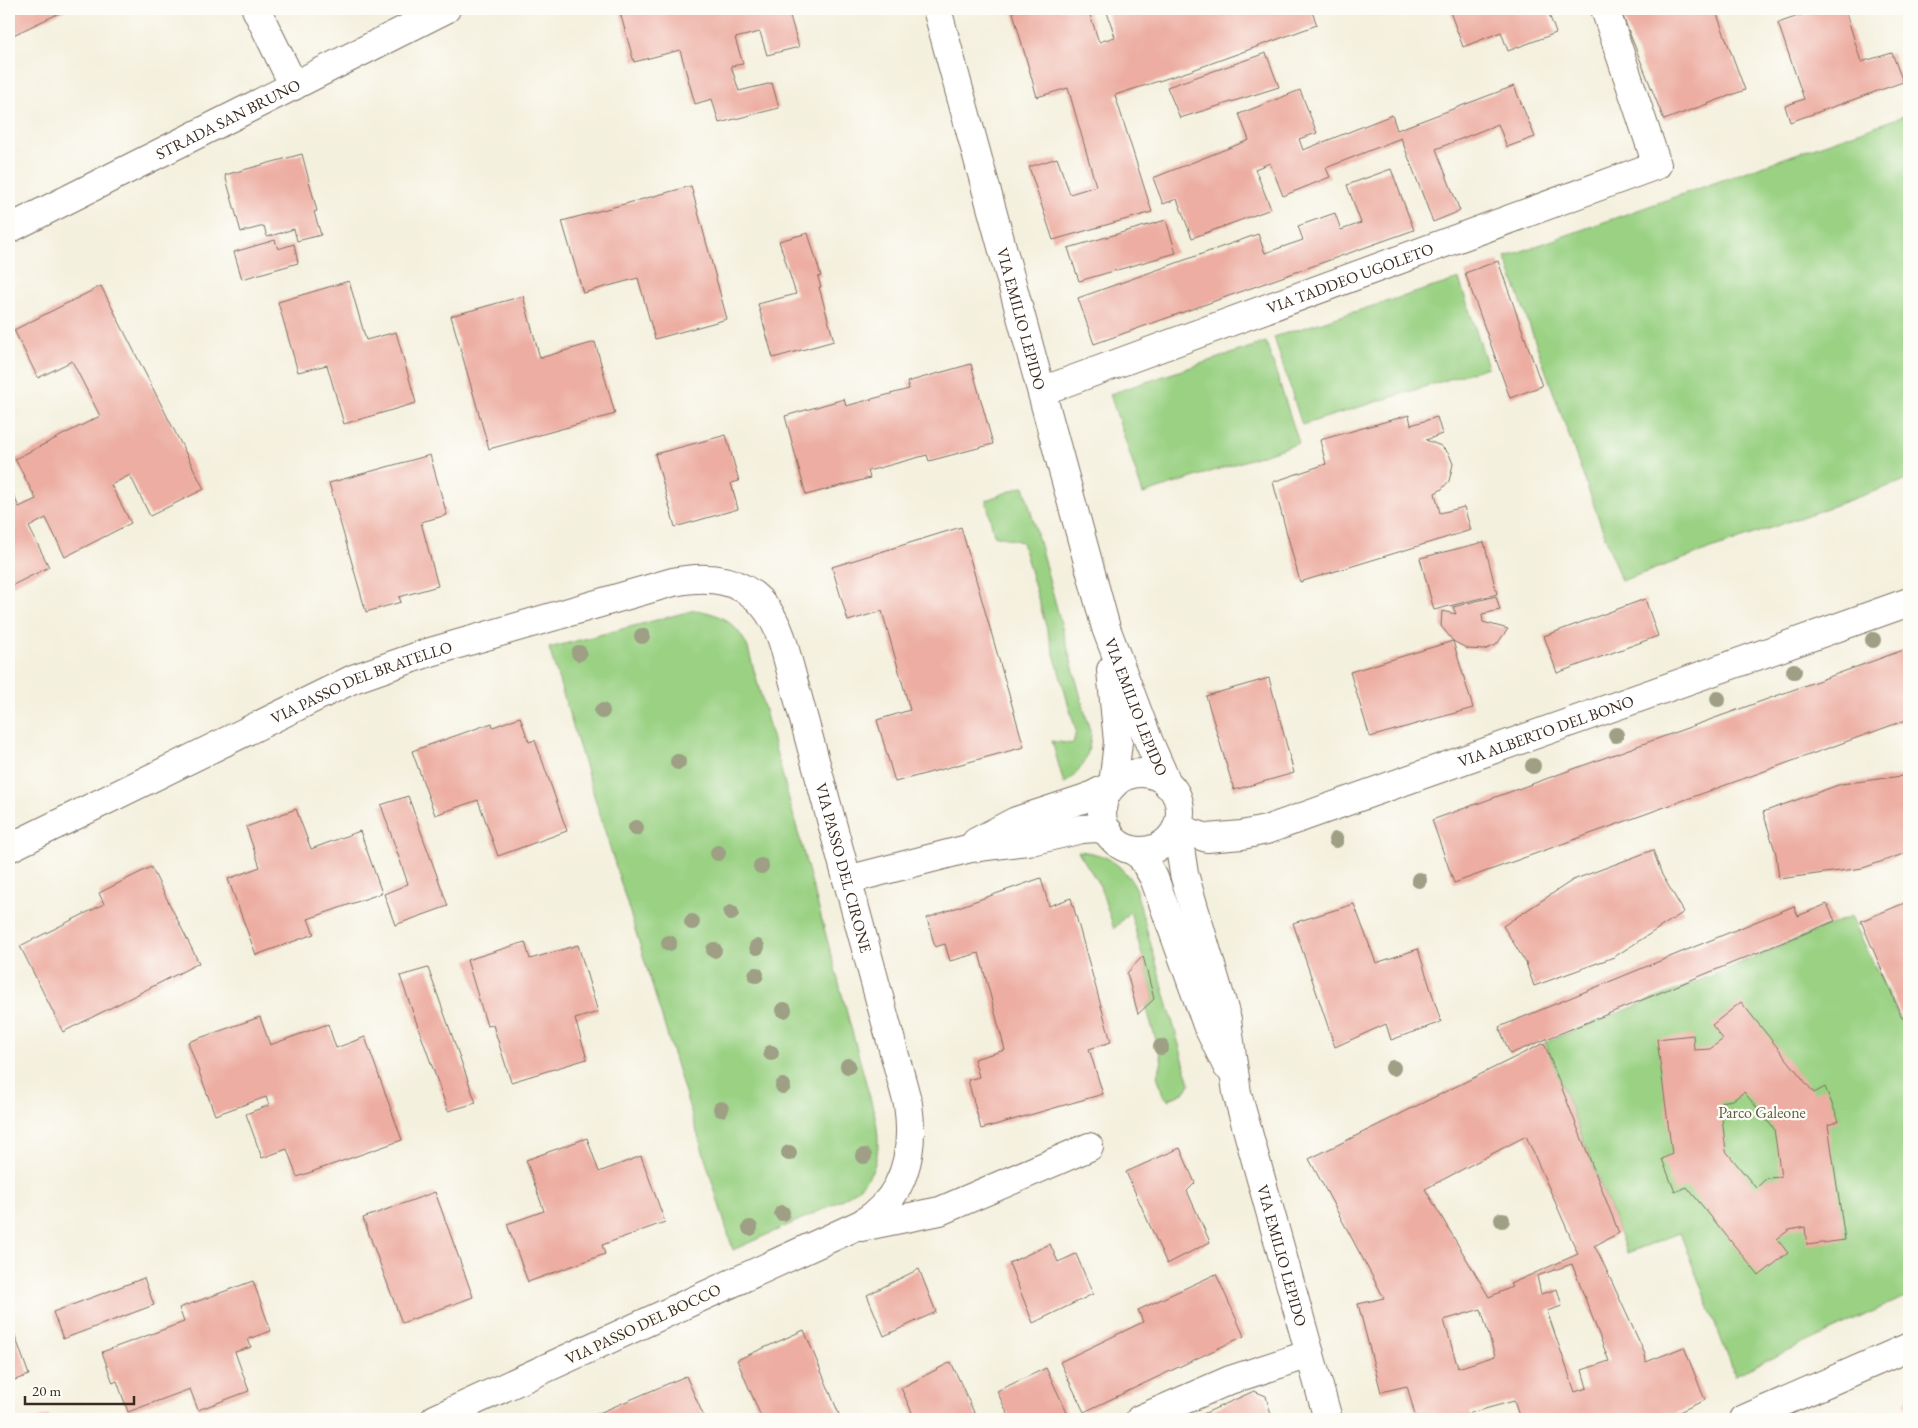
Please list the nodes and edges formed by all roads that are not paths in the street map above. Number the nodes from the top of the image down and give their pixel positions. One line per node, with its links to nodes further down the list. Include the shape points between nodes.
1 (256, 9): 5 (street)
2 (446, 9): 5 (street, STRADA SAN BRUNO)
3 (937, 9): 7 (street, VIA EMILIO LEPIDO)
4 (1606, 9): 7 (street, VIA TADDEO UGOLETO, via 1657,165)
5 (294, 86): 6 (street, STRADA SAN BRUNO)
6 (9, 229)
7 (1042, 391): 10 (street, VIA EMILIO LEPIDO)
8 (734, 584): 15 (street, VIA PASSO DEL BRATELLO, via 711,578 673,582 389,665 335,687); 18 (street, VIA PASSO DEL CIRONE, via 759,600 780,634)
9 (1909, 602): 13 (street, VIA ALBERTO DEL BONO, via 1266,830 1207,838)
10 (1106, 628): 11 (street, VIA EMILIO LEPIDO, via 1118,742); 12 (street, VIA EMILIO LEPIDO)
11 (1113, 785): 12 (street, VIA EMILIO LEPIDO, via 1135,774 1147,774); 14 (street, VIA EMILIO LEPIDO, via 1103,808); 17 (street, via 1029,816)
12 (1168, 785): 13 (street, VIA EMILIO LEPIDO, via 1180,805)
13 (1177, 828): 16 (street, via 1163,845 1153,850); 19 (street, VIA EMILIO LEPIDO, via 1184,874 1227,1020)
14 (1109, 832): 16 (street, VIA EMILIO LEPIDO, via 1121,846); 17 (street, via 1097,828 1082,829)
15 (9, 848)
16 (1132, 850): 19 (street, VIA EMILIO LEPIDO, via 1141,856 1154,878 1207,1025)
17 (945, 854): 18 (street)
18 (847, 880): 21 (street, VIA PASSO DEL CIRONE, via 908,1104 910,1142)
19 (1237, 1093): 24 (street, VIA EMILIO LEPIDO)
20 (1089, 1147): 22 (street, VIA PASSO DEL BOCCO, via 940,1211)
21 (905, 1171): 22 (street, VIA PASSO DEL BOCCO, via 884,1206 870,1219)
22 (852, 1228): 25 (street, VIA PASSO DEL BOCCO)
23 (1909, 1347): 28 (street)
24 (1310, 1354): 26 (street, via 1230,1380); 27 (street, VIA EMILIO LEPIDO)
25 (435, 1419)
26 (1140, 1419)
27 (1328, 1419)
28 (1744, 1419)

